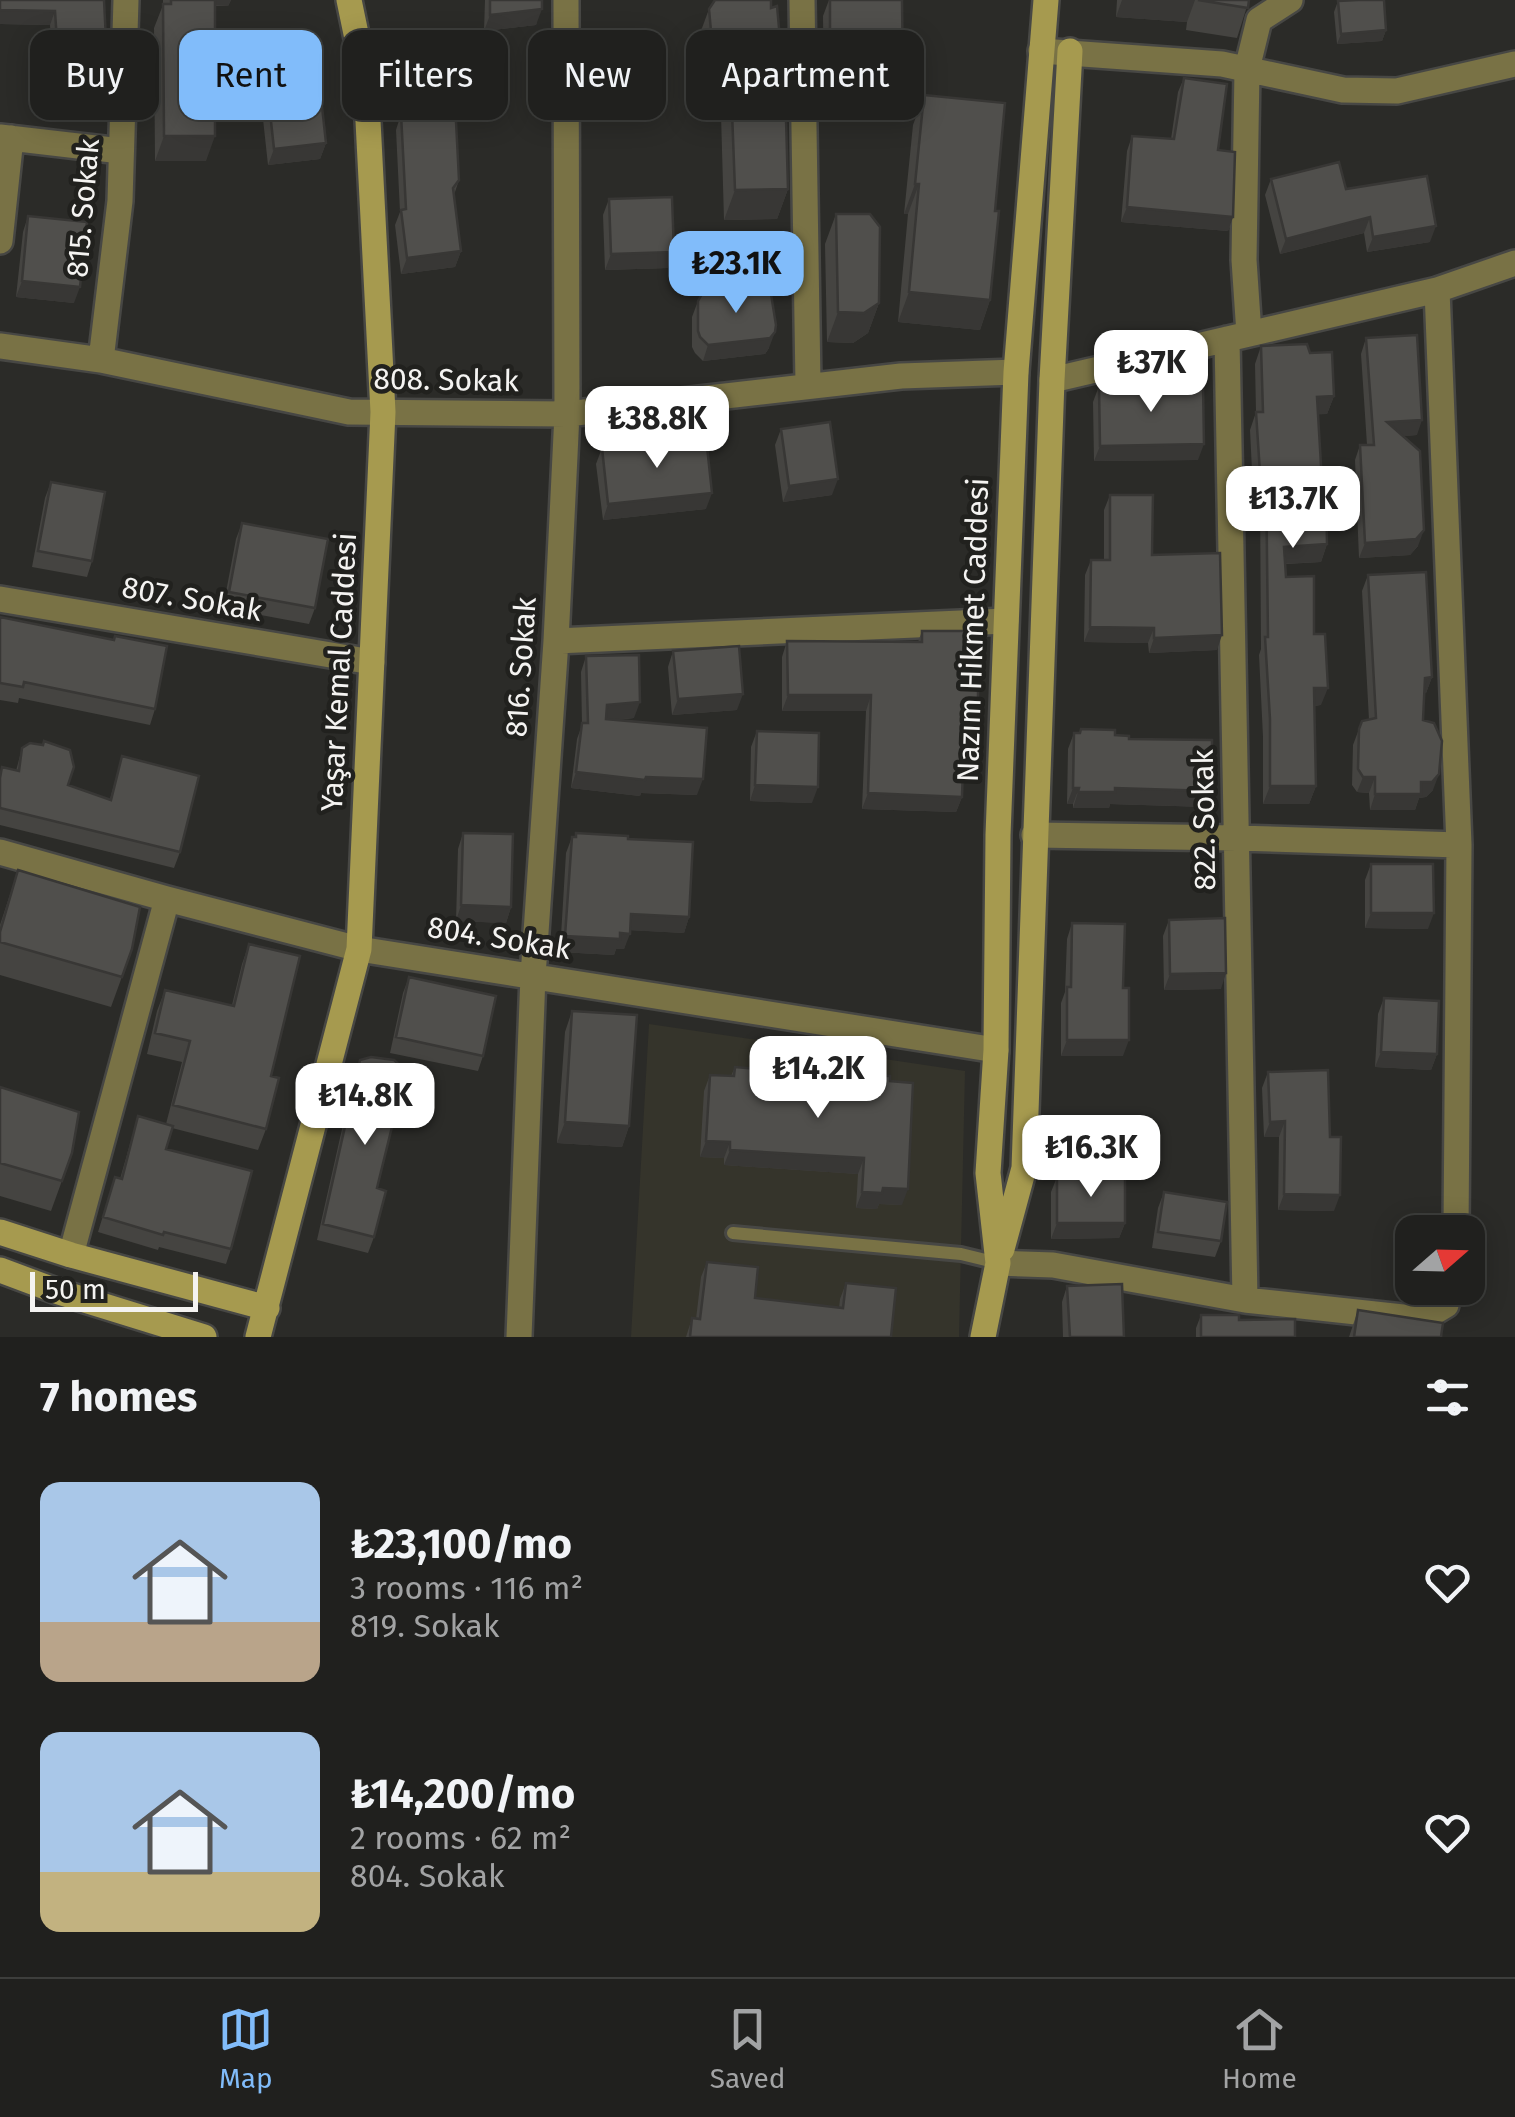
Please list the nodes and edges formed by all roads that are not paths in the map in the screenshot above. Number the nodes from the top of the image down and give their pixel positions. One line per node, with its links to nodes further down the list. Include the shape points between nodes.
1 (126, 0): 12 (street, 815. Sokak)
2 (349, 0): 22 (street, Yaşar Kemal Caddesi, via 366,82)
3 (566, 0): 23 (street, 816. Sokak)
4 (802, 0): 21 (street)
5 (1046, 0): 7 (street, Nazım Hikmet Caddesi)
6 (1290, 0): 10 (street, 822. Sokak, via 1260,20)
7 (1041, 51): 8 (street); 19 (street, Nazım Hikmet Caddesi)
8 (1070, 51): 10 (street); 20 (street, Nazım Hikmet Caddesi)
9 (1515, 64): 10 (street, via 1397,92 1343,90)
10 (1247, 69): 16 (street, 822. Sokak)
11 (5, 138): 12 (street); 13 (street)
12 (121, 151): 18 (street, 815. Sokak)
13 (0, 241)
14 (1515, 263): 15 (street)
15 (1437, 290): 16 (street); 30 (street)
16 (1238, 336): 20 (street); 29 (street, 822. Sokak)
17 (0, 346): 18 (street, 808. Sokak)
18 (101, 360): 22 (street, 808. Sokak, via 349,412)
19 (1016, 372): 21 (street, 808. Sokak); 25 (street, Nazım Hikmet Caddesi)
20 (1052, 380): 28 (street, Nazım Hikmet Caddesi)
21 (808, 385): 23 (street, 808. Sokak)
22 (383, 412): 23 (street, 808. Sokak); 27 (street, Yaşar Kemal Caddesi)
23 (567, 414): 26 (street, 816. Sokak)
24 (0, 599): 27 (street, 807. Sokak)
25 (1006, 621): 26 (street); 35 (street, Nazım Hikmet Caddesi)
26 (556, 641): 34 (street, 816. Sokak)
27 (372, 662): 33 (street, Yaşar Kemal Caddesi)
28 (1034, 835): 29 (street); 40 (street, Nazım Hikmet Caddesi, via 1024,1168)
29 (1237, 838): 30 (street); 42 (street, 822. Sokak)
30 (1460, 845): 36 (street)
31 (0, 852): 32 (street, 804. Sokak)
32 (167, 899): 33 (street, 804. Sokak); 39 (street)
33 (359, 949): 34 (street, 804. Sokak); 44 (street, Yaşar Kemal Caddesi)
34 (533, 976): 35 (street, 804. Sokak); 47 (street, 816. Sokak)
35 (996, 1050): 40 (street, Nazım Hikmet Caddesi, via 988,1173)
36 (1456, 1215)
37 (0, 1232): 39 (street)
38 (733, 1234): 40 (lane)
39 (71, 1255): 44 (street)
40 (998, 1263): 42 (street, via 1053,1265); 48 (street, Nazım Hikmet Caddesi)
41 (0, 1270): 45 (street)
42 (1246, 1300): 43 (street, via 1412,1318)
43 (1444, 1305)
44 (267, 1308): 46 (street, Yaşar Kemal Caddesi)
45 (204, 1337)
46 (258, 1337)
47 (519, 1337)
48 (984, 1337)

